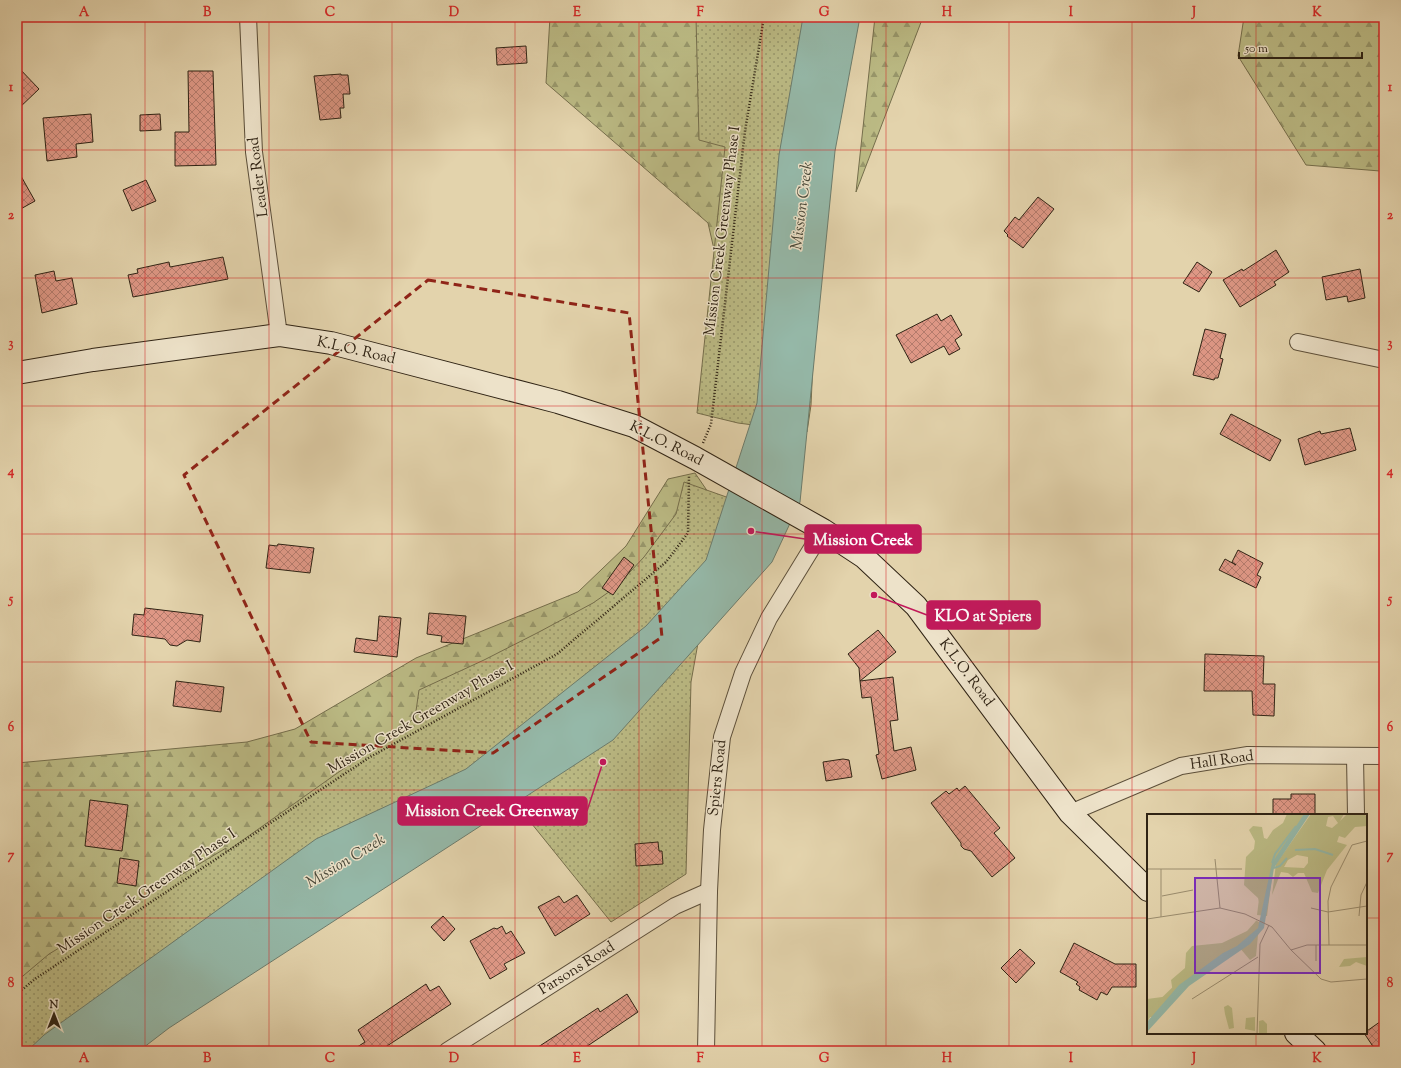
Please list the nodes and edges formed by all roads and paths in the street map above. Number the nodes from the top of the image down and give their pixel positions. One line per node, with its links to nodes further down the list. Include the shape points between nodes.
1 (248, 17): 3 (street, Leader Road, via 254,152)
2 (764, 17): 7 (path, Mission Creek Greenway Phase I, via 745,131 711,424)
3 (279, 336): 6 (main road, K.L.O. Road, via 93,360); 7 (main road, K.L.O. Road, via 330,343 558,402 634,426)
4 (1298, 342): 5 (street)
5 (1384, 360)
6 (17, 373)
7 (695, 458): 8 (main road, K.L.O. Road); 15 (path, Mission Creek Greenway Phase I, via 688,533 666,562 557,654 370,757 42,974)
8 (823, 530): 11 (main road, K.L.O. Road, via 864,557 916,606); 14 (street, Spiers Road, via 769,618 743,673 722,737 712,830)
9 (1355, 756): 10 (street, Hall Road); 11 (street, Hall Road, via 1248,756 1181,766); 12 (street)
10 (1384, 756)
11 (1070, 813): 13 (main road, K.L.O. Road)
12 (1356, 814)
13 (1147, 889)
14 (709, 891): 17 (street, Parsons Road, via 674,906); 18 (street, Spiers Road)
15 (17, 994)
16 (1297, 1034): 19 (main road)
17 (447, 1051)
18 (706, 1051)
19 (1315, 1051)

